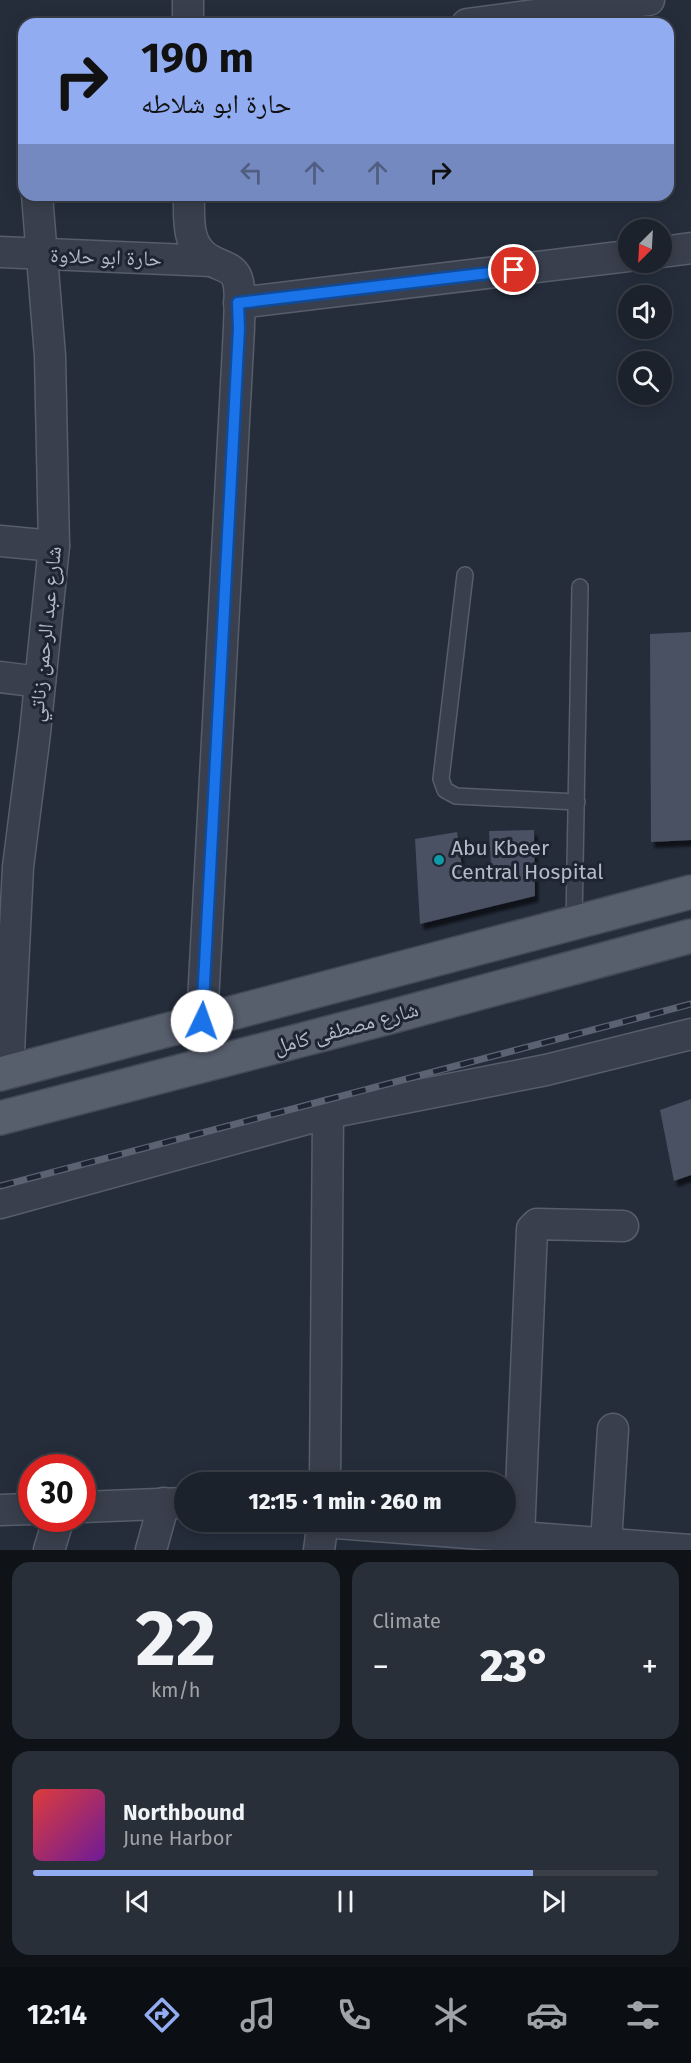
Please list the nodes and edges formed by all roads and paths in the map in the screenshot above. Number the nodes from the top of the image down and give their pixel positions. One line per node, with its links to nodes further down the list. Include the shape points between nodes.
1 (188, 0): 3 (street)
2 (649, 0): 4 (street)
3 (188, 18)
4 (512, 18)
5 (37, 201): 10 (street, شارع عبد الرحمن زناتي)
6 (189, 201): 12 (street, via 192,242)
7 (691, 248): 8 (street)
8 (672, 251)
9 (0, 252): 10 (street, حارة ابو حلاوة)
10 (41, 255): 12 (street, حارة ابو حلاوة); 15 (street, شارع عبد الرحمن زناتي, via 50,356)
11 (618, 257): 13 (street)
12 (212, 261): 13 (street, via 226,266 236,276)
13 (238, 303): 26 (street)
14 (0, 541): 15 (street)
15 (54, 546): 19 (street, شارع عبد الرحمن زناتي)
16 (465, 575): 20 (lane, via 441,779 445,790 456,796)
17 (580, 587): 20 (lane)
18 (0, 677): 19 (street)
19 (40, 682): 28 (street, شارع عبد الرحمن زناتي, via 18,867)
20 (577, 801): 22 (lane)
21 (691, 892): 22 (main road, شارع مصطفى كامل)
22 (574, 923): 24 (main road, شارع مصطفى كامل)
23 (691, 936): 25 (main road, شارع مصطفى كامل)
24 (378, 976): 25 (main road); 26 (main road, شارع مصطفى كامل)
25 (390, 1017): 30 (main road, شارع مصطفى كامل)
26 (202, 1021): 28 (main road, شارع مصطفى كامل)
27 (691, 1034): 29 (street, via 546,1070)
28 (4, 1073)
29 (328, 1113): 31 (street); 34 (street)
30 (0, 1118)
31 (0, 1203)
32 (623, 1226): 41 (street, via 537,1224 532,1229)
33 (613, 1429): 42 (street)
34 (326, 1472)
35 (174, 1503): 36 (street); 44 (street)
36 (96, 1506)
37 (18, 1509): 38 (street)
38 (0, 1510)
39 (55, 1532): 43 (street)
40 (342, 1532): 41 (street)
41 (507, 1540): 42 (street)
42 (606, 1543): 45 (street)
43 (49, 1550)
44 (151, 1550)
45 (691, 1550)

